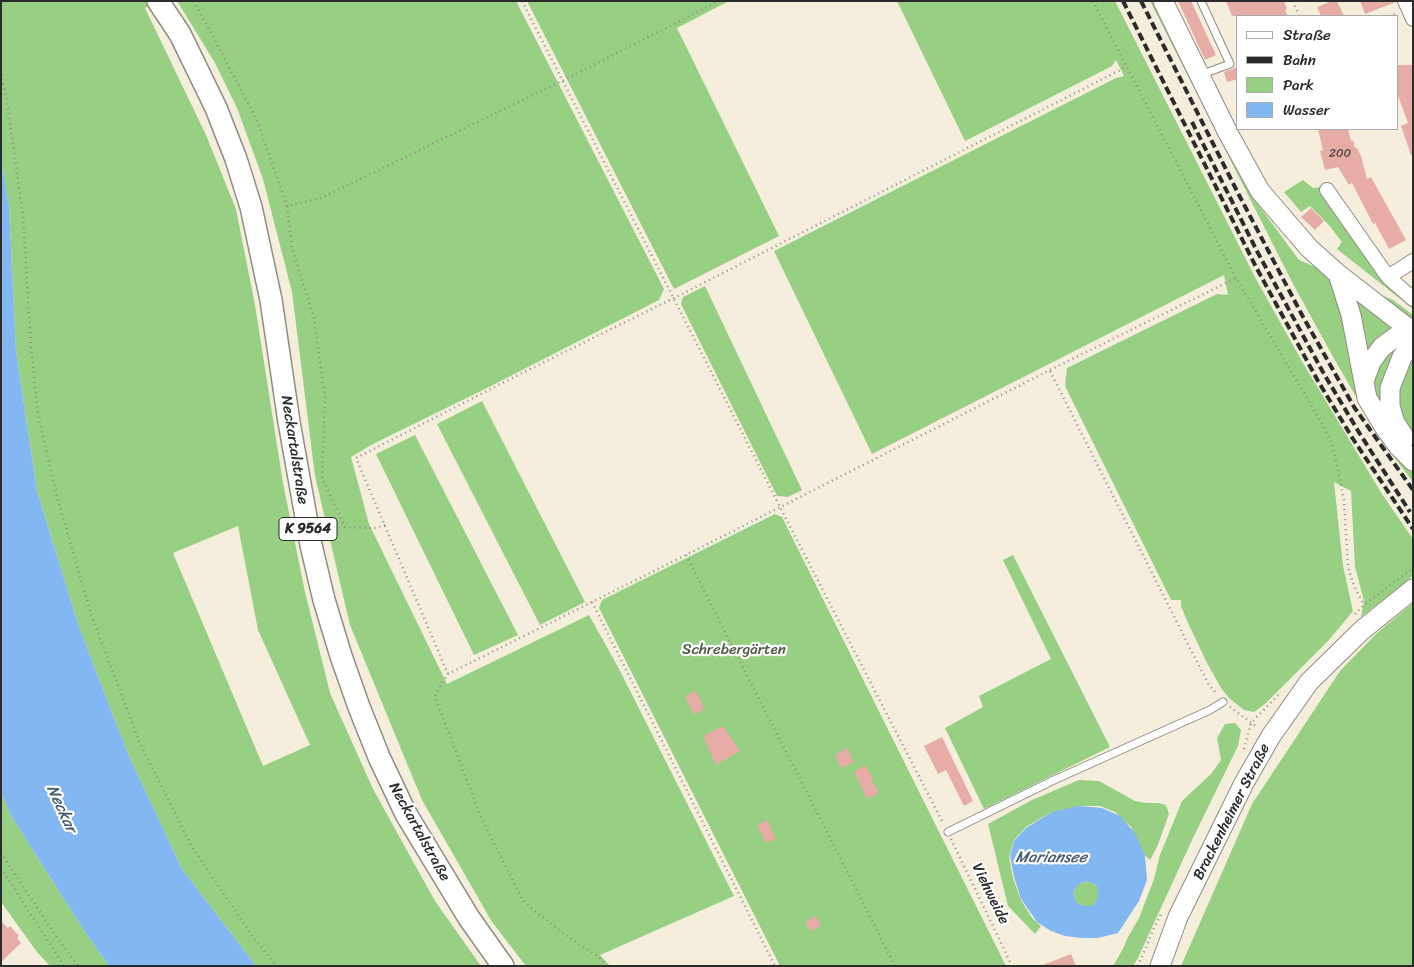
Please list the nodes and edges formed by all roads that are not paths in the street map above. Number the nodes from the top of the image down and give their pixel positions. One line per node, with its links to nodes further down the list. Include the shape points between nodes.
1 (158, 1): 21 (main road, Neckartalstraße / K 9564, via 180,34 216,108 251,207 271,300 311,545 324,600 359,707 406,814 468,918)
2 (1163, 1): 6 (main road)
3 (1202, 1): 6 (lane, via 1230,64)
4 (1405, 1): 5 (street)
5 (1413, 19)
6 (1199, 75): 9 (main road, via 1260,191 1310,248)
7 (1327, 190): 10 (street)
8 (1413, 261): 10 (street)
9 (1338, 274): 12 (main road); 14 (main road, via 1351,315)
10 (1388, 277): 11 (street)
11 (1413, 299)
12 (1412, 335): 14 (main road, via 1397,336 1382,347 1371,362); 15 (main road)
13 (1413, 369): 15 (main road)
14 (1364, 381): 17 (main road, via 1367,398 1385,428)
15 (1390, 388): 16 (main road, via 1390,406 1395,423)
16 (1413, 446)
17 (1413, 461)
18 (1413, 589): 22 (main road, Brackenheimer Straße, via 1361,631 1309,682 1271,736 1244,783 1183,908)
19 (1223, 702): 20 (lane)
20 (948, 832)
21 (503, 966)
22 (1160, 966)

